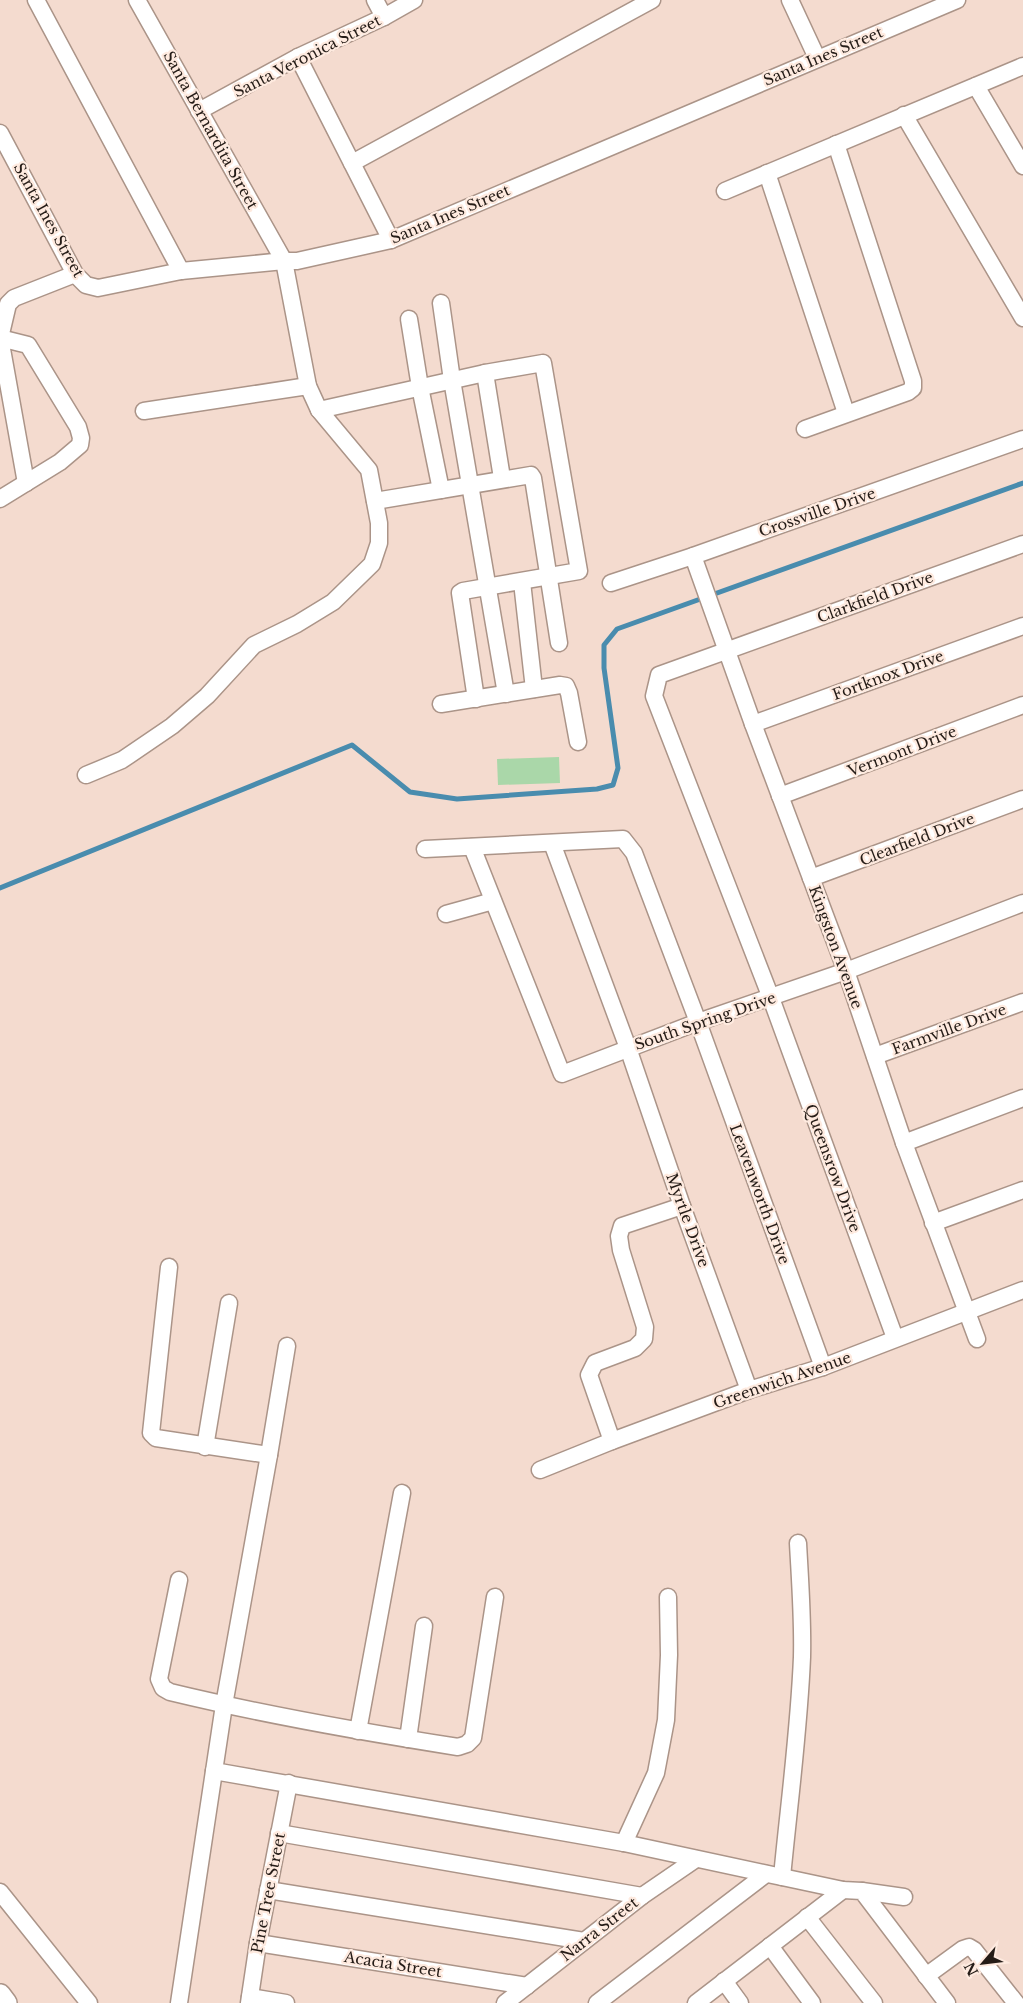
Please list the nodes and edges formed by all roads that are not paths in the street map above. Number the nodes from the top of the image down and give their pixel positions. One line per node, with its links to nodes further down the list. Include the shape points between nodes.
1 (36, 0): 23 (street)
2 (137, 0): 13 (street, Santa Bernardita Street)
3 (375, 0): 8 (street)
4 (414, 0): 8 (street, Santa Veronica Street)
5 (652, 0): 17 (street)
6 (957, 0): 10 (street, Santa Ines Street)
7 (793, 1): 10 (street)
8 (384, 17): 9 (street, Santa Veronica Street)
9 (298, 57): 13 (street, Santa Veronica Street); 17 (street)
10 (817, 58): 21 (street, Santa Ines Street)
11 (1023, 66): 12 (street)
12 (976, 86): 14 (street); 18 (street)
13 (199, 111): 22 (street, Santa Bernardita Street)
14 (904, 115): 16 (street); 26 (street)
15 (0, 133): 24 (street, Santa Ines Street)
16 (836, 144): 19 (street); 35 (street, via 913,381 913,388 908,392)
17 (352, 163): 21 (street)
18 (1023, 166)
19 (766, 173): 20 (street); 35 (street)
20 (725, 191)
21 (391, 240): 22 (street, Santa Ines Street, via 298,262)
22 (284, 261): 23 (street, Santa Ines Street); 31 (street, Santa Bernardita Street)
23 (181, 271): 24 (street, Santa Ines Street, via 98,288 86,285)
24 (76, 274): 28 (street, via 14,298 8,304)
25 (441, 303): 30 (street)
26 (1023, 318)
27 (409, 319): 32 (street)
28 (0, 338): 39 (street); 39 (street, via 28,345 82,438 80,445 60,462)
29 (485, 373): 30 (street); 38 (street); 46 (street, via 543,363 579,571)
30 (452, 380): 32 (street); 40 (street)
31 (308, 386): 33 (street, Santa Bernardita Street); 34 (street)
32 (420, 387): 33 (street); 41 (street)
33 (319, 410): 43 (street, Santa Bernardita Street, via 369,470)
34 (144, 411)
35 (846, 413): 36 (street)
36 (805, 429)
37 (1023, 439): 45 (street, Crossville Drive)
38 (502, 478): 40 (street); 46 (street, via 527,474 533,478)
39 (26, 483): 42 (street)
40 (472, 484): 41 (street); 49 (street)
41 (441, 490): 43 (street)
42 (0, 500)
43 (375, 502): 60 (street, Santa Bernardita Street, via 379,543 372,564 333,602 254,645 207,696 172,726 122,760)
44 (1023, 544): 52 (street, Clarkfield Drive)
45 (692, 556): 48 (street, Crossville Drive); 52 (street, Kingston Avenue)
46 (549, 577): 47 (street); 51 (street)
47 (522, 582): 49 (street); 53 (street)
48 (611, 583)
49 (488, 587): 54 (street); 55 (street, via 463,591 460,597)
50 (1023, 626): 58 (street, Fortknox Drive)
51 (559, 643)
52 (726, 651): 58 (street, Kingston Avenue); 71 (street, Clarkfield Drive, via 659,675 654,696)
53 (534, 689): 54 (street); 59 (street, via 566,686)
54 (506, 694): 55 (street)
55 (476, 699): 56 (street)
56 (440, 704)
57 (1023, 705): 61 (street, Vermont Drive)
58 (753, 724): 61 (street, Kingston Avenue)
59 (578, 742)
60 (86, 776)
61 (780, 796): 66 (street, Kingston Avenue)
62 (1023, 799): 66 (street, Clearfield Drive)
63 (552, 843): 64 (street, Leavenworth Drive); 73 (street, Leavenworth Drive, via 622,840 634,853); 74 (street, Myrtle Drive)
64 (472, 847): 65 (street, Leavenworth Drive); 67 (street, South Spring Drive)
65 (424, 849)
66 (811, 878): 70 (street, Kingston Avenue)
67 (493, 901): 69 (street); 74 (street, South Spring Drive, via 562,1074)
68 (1023, 903): 70 (street, South Spring Drive)
69 (446, 914)
70 (846, 971): 71 (street, South Spring Drive); 75 (street, Kingston Avenue)
71 (771, 998): 73 (street, South Spring Drive); 85 (street, Queensrow Drive)
72 (1023, 1002): 75 (street, Farmville Drive)
73 (698, 1022): 74 (street, South Spring Drive); 88 (street, Leavenworth Drive)
74 (628, 1048): 79 (street, Myrtle Drive)
75 (875, 1056): 77 (street, Kingston Avenue)
76 (1023, 1098): 77 (street)
77 (904, 1143): 80 (street, Kingston Avenue)
78 (1023, 1190): 80 (street)
79 (682, 1206): 89 (street, Myrtle Drive); 90 (street, via 622,1226 619,1236 645,1327 644,1339 635,1348 595,1363 589,1375)
80 (933, 1223): 84 (street, Kingston Avenue)
81 (169, 1267): 91 (street, via 150,1433 156,1438)
82 (1023, 1290): 84 (street, Greenwich Avenue)
83 (229, 1303): 91 (street)
84 (967, 1311): 85 (street, Greenwich Avenue); 86 (street, Kingston Avenue)
85 (895, 1338): 88 (street, Greenwich Avenue)
86 (977, 1339)
87 (287, 1346): 92 (street)
88 (823, 1366): 89 (street, Greenwich Avenue)
89 (750, 1390): 90 (street, Greenwich Avenue)
90 (612, 1441): 93 (street, Greenwich Avenue)
91 (205, 1447): 92 (street)
92 (270, 1455): 100 (street)
93 (540, 1470)
94 (402, 1493): 101 (street)
95 (798, 1543): 108 (street, via 802,1656 798,1720)
96 (179, 1580): 100 (street, via 159,1679 163,1688 170,1692)
97 (495, 1596): 102 (street, via 473,1738 468,1744 458,1747)
98 (668, 1597): 106 (street, via 665,1729 656,1773)
99 (424, 1626): 102 (street)
100 (224, 1705): 101 (street); 103 (street)
101 (358, 1731): 102 (street)
102 (408, 1739)
103 (214, 1771): 104 (street); 126 (street)
104 (289, 1783): 105 (street, Pine Tree Street); 106 (street)
105 (279, 1833): 109 (street, Pine Tree Street); 113 (street)
106 (624, 1843): 107 (street)
107 (696, 1859): 108 (street); 113 (street, Narra Street)
108 (774, 1876): 110 (street); 129 (street)
109 (268, 1890): 116 (street); 117 (street, Pine Tree Street)
110 (843, 1890): 111 (street); 115 (street)
111 (862, 1891): 114 (street); 119 (street)
112 (0, 1892): 125 (street)
113 (642, 1896): 116 (street, Narra Street)
114 (904, 1897)
115 (807, 1917): 118 (street); 133 (street)
116 (584, 1941): 121 (street, Narra Street)
117 (258, 1943): 121 (street, Acacia Street); 123 (street, Pine Tree Street)
118 (770, 1946): 120 (street); 132 (street)
119 (926, 1976): 134 (street); 135 (street, via 969,1947)
120 (724, 1982): 130 (street); 131 (street)
121 (527, 1986): 128 (street, Narra Street)
122 (0, 1995): 124 (street)
123 (250, 2000): 127 (street)
124 (6, 2003)
125 (89, 2003)
126 (179, 2003)
127 (286, 2003)
128 (505, 2003)
129 (597, 2003)
130 (696, 2003)
131 (740, 2003)
132 (812, 2003)
133 (874, 2003)
134 (946, 2003)
135 (1016, 2003)

